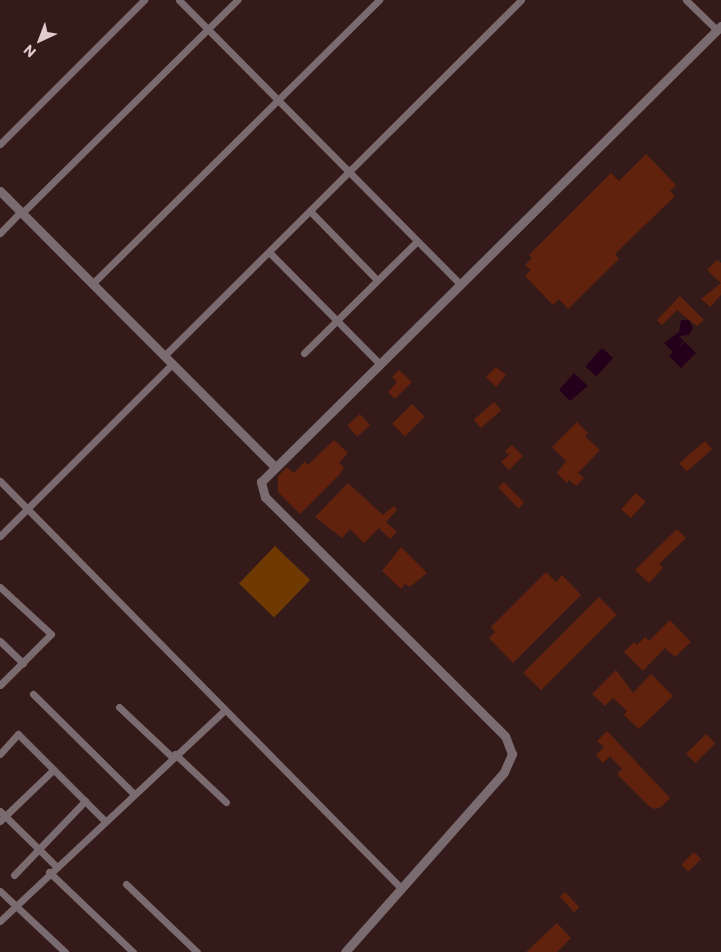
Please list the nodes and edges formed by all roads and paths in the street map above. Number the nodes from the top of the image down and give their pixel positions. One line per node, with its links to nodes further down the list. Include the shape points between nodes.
1 (144, 0): 10 (street)
2 (179, 0): 8 (street)
3 (237, 0): 8 (street)
4 (379, 0): 9 (street)
5 (521, 0): 11 (street)
6 (686, 0): 7 (street)
7 (719, 28): 20 (street)
8 (208, 29): 9 (street); 14 (street)
9 (278, 100): 11 (street); 19 (street)
10 (0, 144)
11 (349, 172): 13 (street); 16 (street)
12 (0, 192): 14 (street)
13 (310, 211): 17 (street); 18 (street)
14 (21, 213): 15 (street); 19 (street)
15 (0, 232)
16 (417, 241): 18 (street); 20 (street)
17 (268, 252): 21 (street); 23 (street)
18 (377, 280): 21 (street)
19 (92, 284): 23 (street)
20 (460, 284): 25 (street)
21 (337, 320): 22 (street); 25 (street)
22 (304, 353)
23 (164, 356): 24 (street)
24 (172, 364): 26 (street); 28 (street)
25 (380, 364): 26 (street)
26 (275, 467): 50 (street, via 260,482 265,498 510,744 512,759 509,766)
27 (0, 482): 28 (street)
28 (26, 508): 29 (street); 36 (street)
29 (2, 531)
30 (0, 588): 32 (street, via 51,634)
31 (0, 641): 32 (street)
32 (23, 663): 33 (street)
33 (0, 684)
34 (32, 694): 40 (street)
35 (119, 707): 38 (street)
36 (224, 710): 38 (street); 50 (street)
37 (0, 754): 39 (street, via 18,734)
38 (173, 756): 40 (street); 42 (street)
39 (53, 770): 41 (street); 43 (street)
40 (133, 793): 44 (street)
41 (84, 801): 44 (street); 45 (street)
42 (226, 802)
43 (2, 816): 45 (street)
44 (104, 821): 46 (street)
45 (38, 848): 46 (street); 48 (street)
46 (56, 866): 47 (street)
47 (49, 872): 52 (street); 55 (street)
48 (14, 875)
49 (126, 884): 56 (street)
50 (401, 888): 57 (street)
51 (0, 891): 52 (street)
52 (15, 905): 53 (street); 54 (street)
53 (0, 921)
54 (64, 952)
55 (133, 952)
56 (197, 952)
57 (345, 952)

